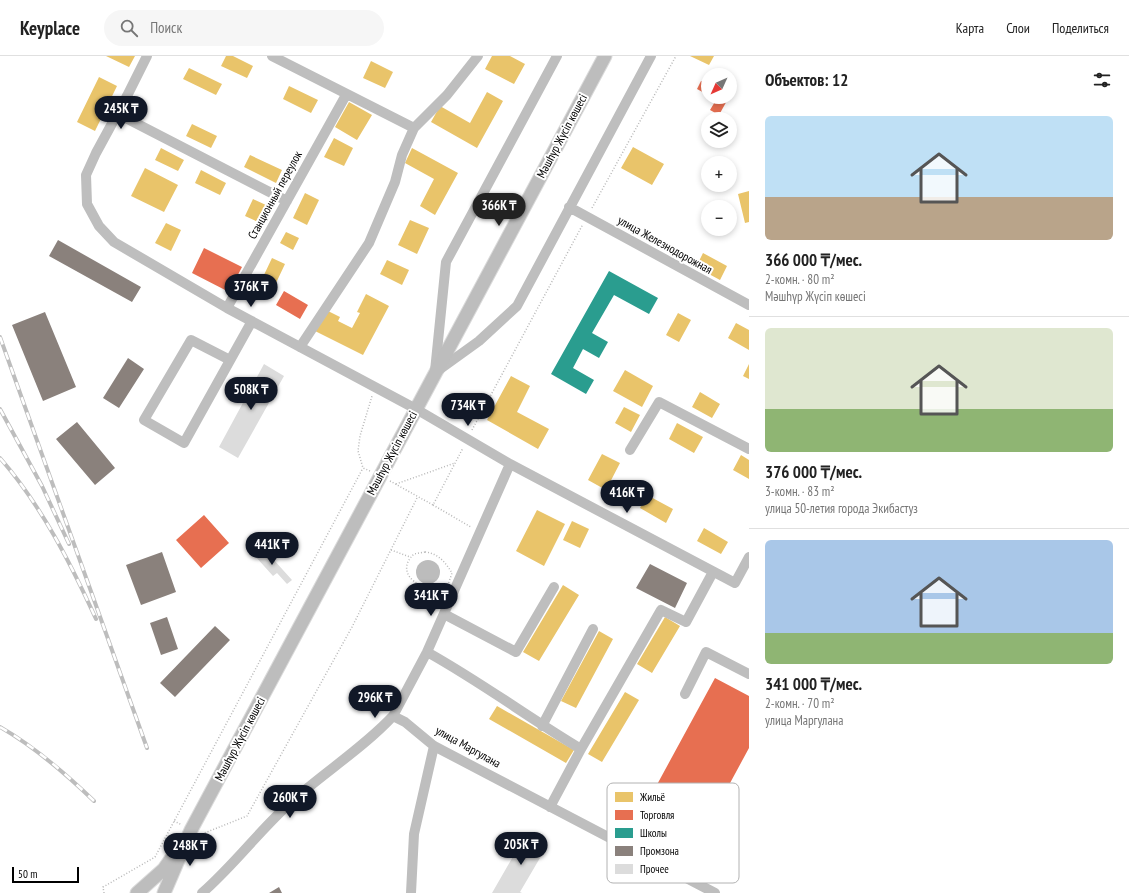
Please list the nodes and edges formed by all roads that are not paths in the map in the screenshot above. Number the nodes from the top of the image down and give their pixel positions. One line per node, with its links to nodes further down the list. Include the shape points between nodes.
1 (147, 56): 8 (street)
2 (272, 56): 7 (street)
3 (478, 56): 9 (street, via 447,95)
4 (557, 56): 17 (street, via 446,262)
5 (605, 56): 17 (main road, Мәшһүр Жүсіп көшесі)
6 (651, 56): 11 (street)
7 (346, 95): 9 (street); 10 (street, Станционный переулок)
8 (118, 114): 10 (street); 13 (street, via 86,175 87,204 99,226 114,242)
9 (414, 128): 15 (street, via 402,155 395,182 369,242)
10 (287, 201): 13 (street, Станционный переулок)
11 (569, 207): 12 (street, улица Железнодорожная); 17 (street, via 517,306 479,341)
12 (749, 305)
13 (227, 308): 14 (street)
14 (252, 321): 15 (street); 16 (street)
15 (300, 347): 18 (street)
16 (230, 360): 16 (street, via 184,443 144,420 191,340)
17 (435, 373): 18 (main road, Мәшһүр Жүсіп көшесі)
18 (416, 409): 21 (street); 35 (main road, Мәшһүр Жүсіп көшесі)
19 (749, 449): 20 (street, via 659,402)
20 (630, 450)
21 (510, 464): 23 (street); 25 (street)
22 (749, 557): 23 (street, via 735,583)
23 (714, 572): 33 (street, via 686,622 661,610)
24 (554, 587): 25 (street, via 516,652)
25 (444, 614): 27 (street)
26 (593, 629): 31 (street)
27 (427, 652): 30 (street); 31 (street, via 461,671)
28 (749, 674): 29 (street, via 706,652)
29 (685, 694)
30 (393, 716): 32 (street, улица Маргулана); 37 (street, via 372,738 290,803)
31 (542, 726): 33 (street)
32 (434, 746): 34 (street, улица Маргулана); 43 (street, via 414,834)
33 (581, 749): 34 (street)
34 (550, 807): 36 (street, улица Маргулана)
35 (191, 830): 39 (main road, via 164,869); 40 (main road)
36 (607, 837)
37 (223, 875): 41 (street); 42 (street)
38 (696, 883): 44 (street, улица Маргулана)
39 (138, 893)
40 (164, 893)
41 (202, 893)
42 (209, 893)
43 (411, 893)
44 (715, 893)

